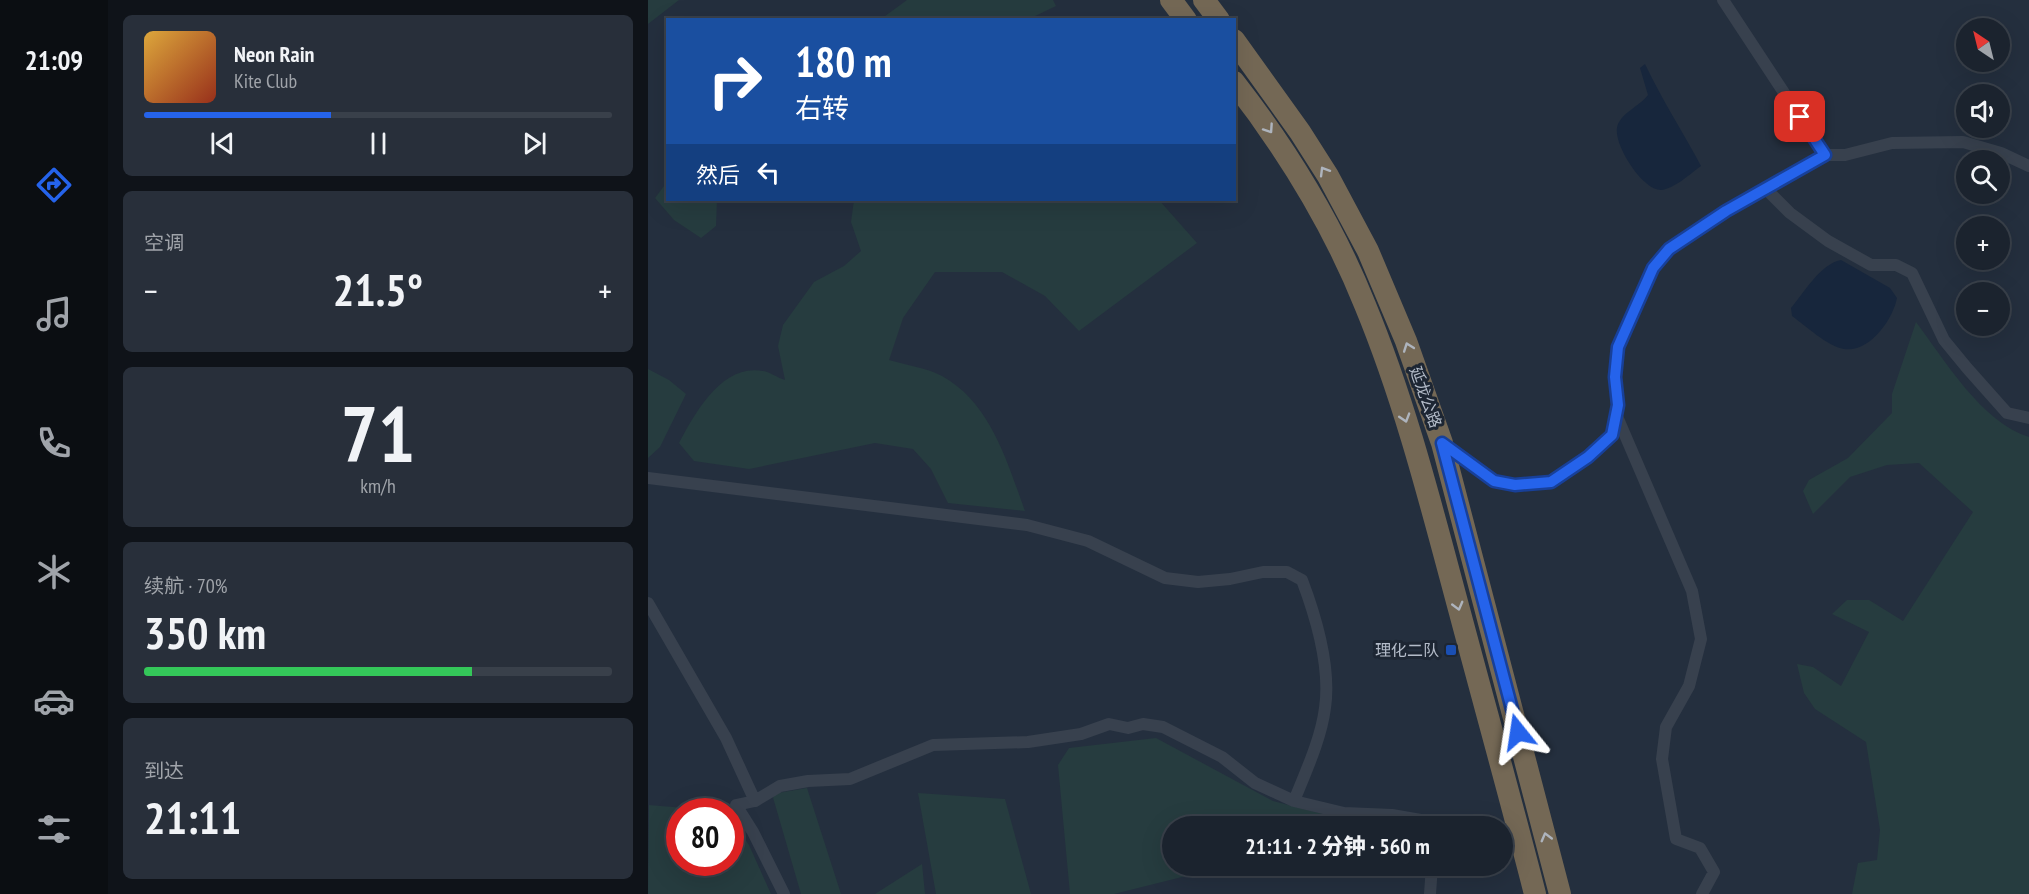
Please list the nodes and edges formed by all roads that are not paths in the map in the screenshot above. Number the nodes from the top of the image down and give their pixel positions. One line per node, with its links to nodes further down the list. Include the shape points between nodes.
1 (1171, 0): 4 (highway)
2 (1204, 0): 5 (highway)
3 (1723, 0): 8 (street)
4 (1184, 18)
5 (1218, 18)
6 (1236, 43): 13 (highway, 延龙公路, one-way to 6, via 1406,341 1368,251 1328,176)
7 (1236, 85): 19 (highway, 延龙公路, one-way to 19, via 1320,212 1345,258 1382,345 1427,490)
8 (1825, 155): 9 (street, via 1845,155 1922,140 1964,142); 10 (street)
9 (2029, 166)
10 (1766, 189): 11 (street, via 1669,249 1653,268 1618,347); 12 (street, via 1828,241 1871,265 1896,266 1912,273 1944,340 2007,413)
11 (1616, 414): 13 (street, via 1612,435 1551,482 1515,485 1494,481); 26 (street, via 1692,591 1701,639 1689,686 1666,727 1662,759 1676,839 1700,848 1714,872)
12 (2029, 418)
13 (1442, 443): 25 (highway, 延龙公路, one-way to 13)
14 (648, 478): 17 (street, via 1027,525 1088,541 1165,579 1198,582 1287,572 1302,580 1316,616 1326,707)
15 (648, 603): 16 (street, via 726,738)
16 (755, 801): 17 (street, via 780,786 850,779 933,745 1028,742 1081,734 1109,724 1163,727 1222,757 1255,783); 22 (street, via 736,806)
17 (1294, 801): 18 (street, via 1344,813)
18 (1398, 816)
19 (1507, 816)
20 (1513, 837): 24 (highway, 延龙公路)
21 (1431, 876): 23 (street)
22 (784, 894)
23 (1430, 894)
24 (1535, 894)
25 (1560, 894)
26 (1702, 894)

